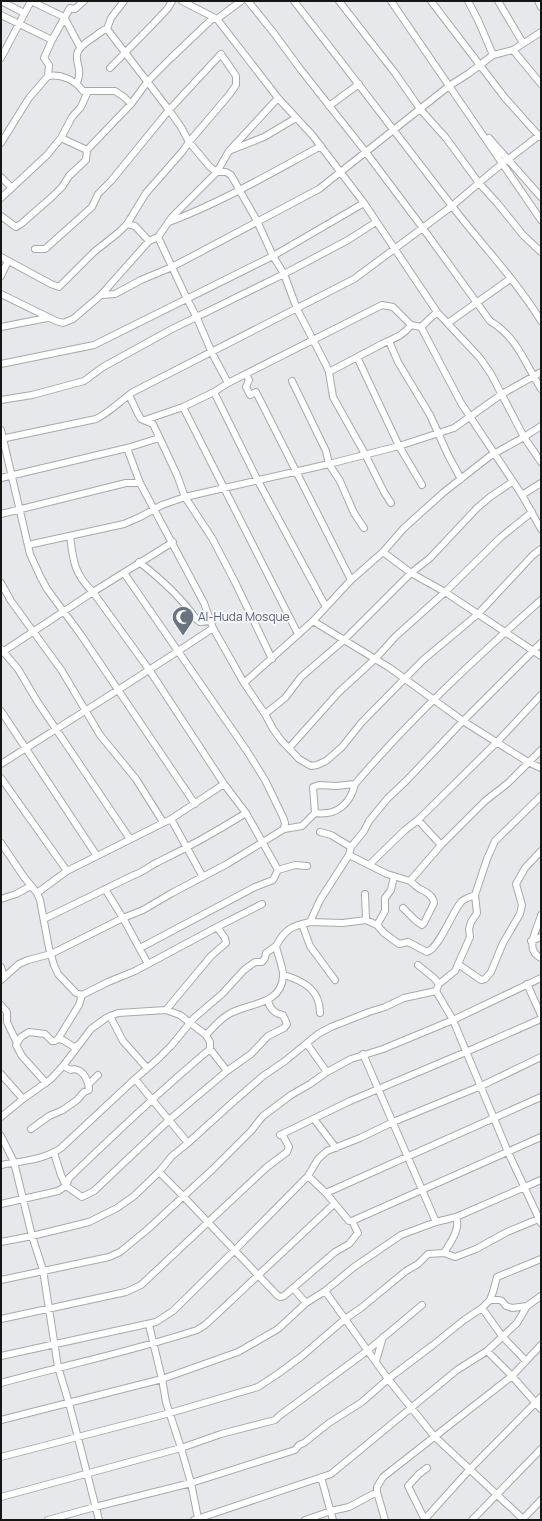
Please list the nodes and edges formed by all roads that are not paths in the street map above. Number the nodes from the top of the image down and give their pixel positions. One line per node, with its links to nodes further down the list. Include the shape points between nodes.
1 (1, 1): 18 (street)
2 (31, 1): 18 (street); 20 (street)
3 (84, 1): 20 (street, via 77,8 70,8)
4 (124, 1): 23 (street, via 111,18)
5 (172, 1): 29 (street)
6 (185, 1): 21 (street)
7 (241, 1): 21 (street)
8 (248, 1): 43 (street)
9 (294, 1): 37 (street)
10 (339, 1): 44 (street, via 396,73)
11 (386, 1): 39 (street)
12 (391, 1): 68 (street)
13 (431, 1): 32 (street)
14 (468, 1): 30 (street)
15 (498, 1): 26 (street)
16 (538, 1): 17 (street)
17 (541, 7)
18 (24, 13): 22 (street)
19 (1, 15): 22 (street)
20 (64, 17): 25 (street); 27 (street)
21 (217, 20): 35 (street, via 212,19); 41 (street)
22 (20, 23): 25 (street); 31 (street)
23 (107, 29): 27 (street); 29 (street)
24 (541, 32): 26 (street)
25 (52, 40): 34 (street, via 44,58 49,65)
26 (523, 43): 28 (street)
27 (80, 47): 36 (street, via 77,54 80,76)
28 (514, 50): 30 (street); 38 (street)
29 (126, 53): 33 (street); 35 (street)
30 (493, 56): 32 (street)
31 (1, 58)
32 (479, 66): 39 (street); 48 (street)
33 (110, 68)
34 (48, 76): 36 (street, via 56,75); 51 (street, via 29,98)
35 (148, 82): 42 (street); 45 (street)
36 (77, 83): 40 (street, via 83,91)
37 (359, 84): 43 (street); 47 (street)
38 (541, 84)
39 (449, 86): 44 (street); 56 (street)
40 (88, 91): 42 (street, via 114,91); 49 (street)
41 (278, 98): 46 (street); 54 (street)
42 (131, 104): 53 (street)
43 (329, 106): 55 (street)
44 (420, 109): 47 (street); 60 (street, via 446,138)
45 (169, 110): 50 (street); 50 (street, via 220,54 236,76 236,85); 78 (street, via 98,194 92,207 45,249)
46 (296, 118): 52 (street); 54 (street, via 264,137)
47 (394, 129): 55 (street); 66 (street)
48 (540, 135): 56 (street)
49 (61, 138): 53 (street); 61 (street)
50 (189, 142): 57 (street); 72 (street, via 146,193)
51 (1, 143)
52 (321, 146): 58 (street); 62 (street)
53 (88, 150): 67 (street, via 86,160 69,176 62,187 21,224 16,227)
54 (230, 151): 57 (street)
55 (365, 151): 58 (street); 73 (street)
56 (508, 160): 60 (street); 63 (street)
57 (217, 172): 62 (street, via 231,175); 70 (street)
58 (339, 172): 65 (street); 69 (street, via 319,189)
59 (1, 177): 61 (street)
60 (479, 183): 66 (street); 76 (street, via 522,235)
61 (12, 188): 64 (street)
62 (240, 190): 69 (street); 70 (street)
63 (541, 197)
64 (1, 198)
65 (364, 203): 71 (street); 80 (street)
66 (452, 206): 73 (street); 86 (street)
67 (1, 216)
68 (541, 220)
69 (257, 221): 80 (street); 83 (street)
70 (168, 222): 74 (street)
71 (376, 222): 77 (street); 84 (street)
72 (127, 224): 75 (street, via 134,226); 82 (street, via 59,287)
73 (422, 227): 77 (street); 90 (street)
74 (158, 237): 75 (street); 83 (street)
75 (149, 241): 88 (street)
76 (538, 244): 79 (street)
77 (395, 248): 91 (street, via 354,279); 92 (street)
78 (35, 249)
79 (541, 252)
80 (273, 256): 84 (street); 89 (street)
81 (1, 258): 82 (street)
82 (8, 261): 85 (street)
83 (172, 267): 88 (street, via 114,294); 89 (street)
84 (284, 274): 91 (street); 94 (street)
85 (1, 276)
86 (510, 279): 90 (street); 95 (street)
87 (1, 294): 93 (street)
88 (101, 295): 93 (street, via 68,322)
89 (187, 299): 94 (street); 104 (street, via 94,344)
90 (478, 303): 96 (street); 108 (street, via 490,321 510,336)
91 (297, 309): 100 (street); 102 (street)
92 (437, 312): 96 (street); 99 (street)
93 (47, 318): 98 (street)
94 (197, 318): 102 (street); 115 (street, via 103,367 84,381 32,395)
95 (541, 321)
96 (448, 323): 114 (street, via 480,358)
97 (411, 325): 99 (street); 100 (street, via 393,307 382,305); 101 (street, via 396,339)
98 (1, 327)
99 (421, 327): 117 (street)
100 (314, 340): 105 (street); 107 (street)
101 (389, 341): 103 (street); 121 (street)
102 (212, 353): 110 (street); 113 (street)
103 (357, 357): 105 (street); 125 (street)
104 (1, 364)
105 (329, 372): 127 (street, via 333,397)
106 (541, 372): 108 (street)
107 (246, 374): 110 (street); 131 (street, via 249,380 246,387 250,395 256,392)
108 (533, 377): 111 (street); 114 (street)
109 (292, 381): 130 (street, via 326,451)
110 (228, 384): 112 (street)
111 (541, 389)
112 (214, 392): 116 (street); 135 (street)
113 (129, 394): 118 (street, via 138,414); 124 (street, via 96,419)
114 (502, 394): 117 (street); 122 (street)
115 (1, 400)
116 (183, 407): 118 (street); 140 (street)
117 (470, 416): 121 (street, via 454,428); 128 (street)
118 (145, 420): 123 (street, via 153,424)
119 (541, 426): 122 (street)
120 (1, 430): 124 (street)
121 (438, 433): 125 (street); 134 (street)
122 (524, 437): 128 (street); 129 (street)
123 (159, 438): 126 (street); 142 (street)
124 (2, 439): 132 (street)
125 (399, 446): 127 (street); 139 (street)
126 (127, 448): 132 (street); 137 (street)
127 (365, 454): 130 (street); 143 (street)
128 (494, 454): 134 (street); 136 (street)
129 (541, 462)
130 (329, 464): 131 (street); 148 (street, via 340,481 354,514)
131 (296, 471): 135 (street); 158 (street)
132 (11, 476): 133 (street); 145 (street)
133 (1, 478)
134 (461, 479): 154 (street, via 404,528)
135 (258, 481): 140 (street); 163 (street)
136 (512, 482): 141 (street); 157 (street, via 477,508 430,558)
137 (140, 483): 144 (street); 145 (street, via 126,483)
138 (541, 483): 141 (street)
139 (422, 485)
140 (224, 489): 142 (street); 171 (street)
141 (522, 495): 146 (street)
142 (185, 497): 144 (street); 179 (street, via 235,582)
143 (392, 503)
144 (155, 508): 150 (street, via 140,518 124,524); 151 (street)
145 (20, 510): 147 (street); 152 (street)
146 (532, 512): 149 (street); 161 (street, via 501,537)
147 (1, 514)
148 (364, 528)
149 (541, 529)
150 (70, 536): 152 (street); 160 (street, via 74,563 83,583)
151 (173, 542): 155 (street); 166 (street, via 204,603)
152 (28, 545): 164 (street, via 47,589)
153 (541, 549): 165 (street)
154 (383, 552): 157 (street); 158 (street)
155 (139, 562): 156 (street); 166 (street, via 180,599 197,620)
156 (124, 573): 160 (street); 176 (street)
157 (412, 573): 161 (street); 172 (street)
158 (351, 580): 163 (street)
159 (1, 583): 169 (street)
160 (93, 592): 164 (street); 180 (street)
161 (445, 592): 165 (street); 178 (street)
162 (541, 600): 170 (street)
163 (326, 607): 167 (street)
164 (64, 611): 169 (street); 183 (street)
165 (478, 614): 170 (street); 181 (street, via 428,655)
166 (210, 621): 168 (street)
167 (313, 621): 171 (street); 172 (street)
168 (213, 628): 176 (street); 182 (street)
169 (34, 632): 174 (street); 186 (street)
170 (505, 632): 175 (street); 185 (street)
171 (298, 634): 179 (street)
172 (344, 640): 178 (street); 188 (street, via 301,677 285,698)
173 (541, 643): 175 (street)
174 (2, 651): 191 (street, via 18,669)
175 (533, 651): 177 (street); 190 (street)
176 (178, 652): 180 (street); 209 (street, via 265,780 283,817)
177 (541, 656)
178 (375, 658): 181 (street); 193 (street, via 339,692)
179 (272, 659): 182 (street)
180 (150, 670): 183 (street); 200 (street)
181 (406, 678): 185 (street); 193 (street, via 326,761 311,766 299,759)
182 (244, 683): 188 (street)
183 (118, 689): 186 (street); 203 (street)
184 (541, 695): 192 (street)
185 (435, 699): 190 (street); 201 (street, via 387,747)
186 (85, 710): 191 (street); 208 (street, via 100,735 136,779)
187 (1, 711): 189 (street)
188 (265, 714): 193 (street, via 273,729)
189 (3, 717): 194 (street)
190 (464, 721): 192 (street); 215 (street, via 388,798)
191 (56, 728): 194 (street); 211 (street)
192 (498, 741): 196 (street); 207 (street)
193 (289, 748)
194 (25, 749): 197 (street); 219 (street)
195 (541, 750): 196 (street)
196 (528, 762): 198 (street); 214 (street)
197 (1, 764)
198 (541, 768)
199 (1, 778): 223 (street)
200 (224, 784): 203 (street); 204 (street)
201 (355, 784): 205 (street, via 345,806 333,812); 205 (street, via 314,787)
202 (541, 796): 231 (street, via 495,841)
203 (195, 804): 206 (street)
204 (246, 813): 213 (street); 216 (street)
205 (316, 813): 209 (street, via 302,826)
206 (171, 818): 208 (street); 216 (street)
207 (418, 820): 214 (street); 220 (street)
208 (163, 822): 211 (street)
209 (284, 829): 213 (street)
210 (320, 832): 215 (street, via 331,835)
211 (130, 839): 219 (street)
212 (1, 843): 227 (street)
213 (262, 844): 222 (street); 225 (street)
214 (441, 845): 226 (street)
215 (351, 847): 218 (street)
216 (187, 848): 225 (street); 228 (street)
217 (541, 851): 250 (street, via 524,868 516,884 522,904 520,914 503,943 491,972 481,980)
218 (349, 855): 220 (street); 239 (street, via 320,900)
219 (97, 856): 223 (street)
220 (369, 865): 224 (street)
221 (307, 866): 222 (street, via 295,865)
222 (278, 870): 246 (street, via 273,880)
223 (67, 871): 229 (street)
224 (394, 876): 226 (street); 241 (street, via 386,898 385,911)
225 (203, 877): 236 (street, via 143,910)
226 (410, 881): 234 (street, via 432,897 434,903 422,925)
227 (31, 886): 229 (street); 232 (street)
228 (105, 889): 236 (street); 237 (street)
229 (37, 893): 237 (street)
230 (365, 894): 238 (street)
231 (476, 895): 241 (street, via 462,901 429,952 408,942 399,944); 250 (street, via 477,913 471,922 470,937)
232 (1, 899)
233 (262, 904): 242 (street)
234 (403, 908)
235 (541, 916): 244 (street)
236 (123, 918): 246 (street); 247 (street)
237 (44, 920): 247 (street)
238 (366, 920): 239 (street, via 343,923); 241 (street)
239 (310, 922): 240 (street)
240 (302, 924): 245 (street, via 283,933); 256 (street, via 310,946)
241 (377, 925)
242 (217, 927): 249 (street); 263 (street, via 226,943 211,956)
243 (541, 937): 244 (street)
244 (532, 941): 248 (street, via 533,950)
245 (276, 946): 253 (street); 270 (street, via 266,953 262,962 250,964 222,994 203,1008)
246 (140, 948): 249 (street)
247 (51, 954): 255 (street, via 19,964); 260 (street, via 58,974 76,993)
248 (541, 958)
249 (148, 964): 260 (street)
250 (458, 964): 257 (street, via 452,974)
251 (418, 965): 257 (street)
252 (1, 967): 255 (street)
253 (284, 975): 261 (street, via 278,993); 264 (street, via 315,992 320,1004)
254 (541, 978): 258 (street)
255 (2, 979)
256 (335, 980)
257 (439, 984): 259 (street)
258 (527, 984): 265 (street); 268 (street)
259 (436, 991): 268 (street); 275 (street, via 404,998 348,1020 324,1030)
260 (82, 995): 273 (street, via 79,1005)
261 (268, 1000): 272 (street, via 226,1015); 283 (street, via 270,1007 275,1013 283,1015 287,1024 268,1036 251,1054)
262 (1, 1005): 269 (street, via 7,1012)
263 (166, 1010): 266 (street, via 127,1012); 270 (street, via 180,1015)
264 (320, 1013)
265 (541, 1015)
266 (110, 1016): 276 (street, via 91,1029); 282 (street, via 123,1041)
267 (541, 1019): 278 (street)
268 (453, 1020): 278 (street); 279 (street, via 383,1049)
269 (7, 1022): 271 (street); 274 (street)
270 (189, 1023): 272 (street); 282 (street, via 171,1046)
271 (1, 1025)
272 (206, 1035): 277 (street)
273 (58, 1038): 274 (street, via 52,1041 45,1034 29,1032); 276 (street, via 74,1047)
274 (17, 1043): 288 (street, via 22,1056)
275 (307, 1044): 284 (street); 304 (street, via 263,1076)
276 (78, 1045): 281 (street)
277 (210, 1049): 283 (street); 294 (street)
278 (466, 1052): 290 (street); 291 (street)
279 (363, 1054): 284 (street); 291 (street)
280 (541, 1057): 290 (street)
281 (63, 1066): 288 (street); 289 (street, via 71,1070 79,1069)
282 (147, 1068): 287 (street)
283 (227, 1071): 299 (street)
284 (327, 1072): 318 (street, via 263,1116 251,1131)
285 (1, 1074): 293 (street)
286 (98, 1075): 289 (street)
287 (135, 1079): 294 (street); 307 (street)
288 (46, 1083): 293 (street)
289 (89, 1084): 301 (street, via 88,1090 77,1100)
290 (480, 1086): 297 (street); 300 (street)
291 (378, 1089): 298 (street); 300 (street)
292 (541, 1097): 297 (street)
293 (23, 1099): 296 (street)
294 (151, 1099): 299 (street); 314 (street, via 69,1178)
295 (1, 1108): 296 (street, via 5,1112)
296 (3, 1116)
297 (494, 1118): 306 (street); 308 (street)
298 (314, 1119): 305 (street); 325 (street, via 280,1135 290,1147 287,1152)
299 (169, 1120): 304 (street); 314 (street, via 94,1191 82,1197)
300 (393, 1122): 305 (street); 308 (street)
301 (31, 1129)
302 (1, 1136): 309 (street)
303 (541, 1137): 306 (street)
304 (188, 1143): 311 (street, via 172,1156)
305 (336, 1148): 312 (street, via 326,1151)
306 (508, 1152): 315 (street); 316 (street)
307 (54, 1153): 309 (street); 314 (street)
308 (408, 1156): 316 (street); 317 (street)
309 (14, 1162): 310 (street); 319 (street)
310 (1, 1165)
311 (159, 1172): 318 (street); 327 (street, via 134,1196 106,1214 88,1222)
312 (308, 1176): 317 (street); 329 (street)
313 (541, 1180): 315 (street)
314 (66, 1186): 319 (street, via 58,1191)
315 (525, 1188): 322 (street); 323 (street)
316 (423, 1189): 324 (street); 326 (street)
317 (326, 1193): 321 (street)
318 (183, 1196): 325 (street); 332 (street, via 120,1252 109,1257)
319 (24, 1198): 320 (street); 327 (street)
320 (1, 1204)
321 (334, 1204): 324 (street, via 349,1221); 333 (street)
322 (456, 1217): 326 (street); 330 (street, via 458,1222 454,1238)
323 (540, 1220): 330 (street, via 507,1232 455,1257)
324 (352, 1221): 335 (street, via 358,1233 349,1244 335,1252)
325 (207, 1222): 329 (street); 342 (street, via 141,1285 126,1292)
326 (436, 1222): 336 (street, via 401,1235)
327 (32, 1236): 328 (street); 332 (street)
328 (1, 1242)
329 (235, 1250): 333 (street); 346 (street, via 173,1311)
330 (444, 1253): 345 (street, via 428,1254)
331 (541, 1259): 338 (street, via 497,1277)
332 (43, 1270): 334 (street); 342 (street)
333 (259, 1275): 335 (street, via 280,1296 284,1296); 349 (street, via 205,1325 197,1330)
334 (1, 1280)
335 (293, 1288): 339 (street)
336 (325, 1290): 339 (street); 345 (street)
337 (541, 1296): 341 (street)
338 (490, 1300): 341 (street, via 502,1301 512,1308); 343 (street)
339 (306, 1303): 359 (street, via 278,1329 244,1349)
340 (422, 1305): 348 (street)
341 (527, 1306): 347 (street, via 517,1323)
342 (50, 1308): 344 (street); 350 (street)
343 (482, 1308): 347 (street); 360 (street)
344 (1, 1319)
345 (345, 1319): 352 (street); 367 (street, via 267,1382)
346 (149, 1325): 349 (street); 350 (street)
347 (502, 1336): 353 (street); 356 (street)
348 (383, 1337): 352 (street); 355 (street)
349 (154, 1343): 357 (street); 359 (street)
350 (54, 1344): 354 (street); 357 (street)
351 (541, 1345): 356 (street)
352 (368, 1351): 355 (street); 371 (street, via 275,1420)
353 (487, 1351): 358 (street); 365 (street, via 457,1370)
354 (1, 1356)
355 (376, 1361): 360 (street)
356 (526, 1361): 358 (street)
357 (58, 1367): 361 (street); 363 (street)
358 (512, 1376): 364 (street); 369 (street)
359 (162, 1379): 363 (street); 367 (street)
360 (388, 1379): 365 (street); 378 (street, via 362,1402 329,1423 295,1450)
361 (1, 1383)
362 (541, 1397): 364 (street)
363 (69, 1403): 368 (street); 370 (street)
364 (536, 1403): 366 (street); 375 (street)
365 (411, 1408): 369 (street); 377 (street, via 331,1474)
366 (541, 1408)
367 (170, 1413): 370 (street); 371 (street)
368 (1, 1420)
369 (434, 1436): 375 (street); 379 (street, via 383,1477)
370 (78, 1437): 373 (street); 376 (street)
371 (181, 1448): 376 (street); 378 (street)
372 (541, 1449): 380 (street)
373 (1, 1458)
374 (427, 1468): 391 (street, via 408,1486)
375 (470, 1470): 380 (street); 391 (street)
376 (86, 1473): 381 (street); 383 (street)
377 (321, 1477): 384 (street); 385 (street)
378 (191, 1483): 383 (street); 385 (street)
379 (377, 1492): 384 (street, via 349,1507); 390 (street)
380 (496, 1495): 392 (street); 393 (street)
381 (1, 1497)
382 (541, 1500): 393 (street)
383 (95, 1506): 386 (street); 387 (street)
384 (331, 1511): 388 (street); 389 (street)
385 (196, 1519)
386 (48, 1520)
387 (99, 1520)
388 (305, 1520)
389 (334, 1520)
390 (385, 1520)
391 (425, 1520)
392 (472, 1520)
393 (523, 1520)

